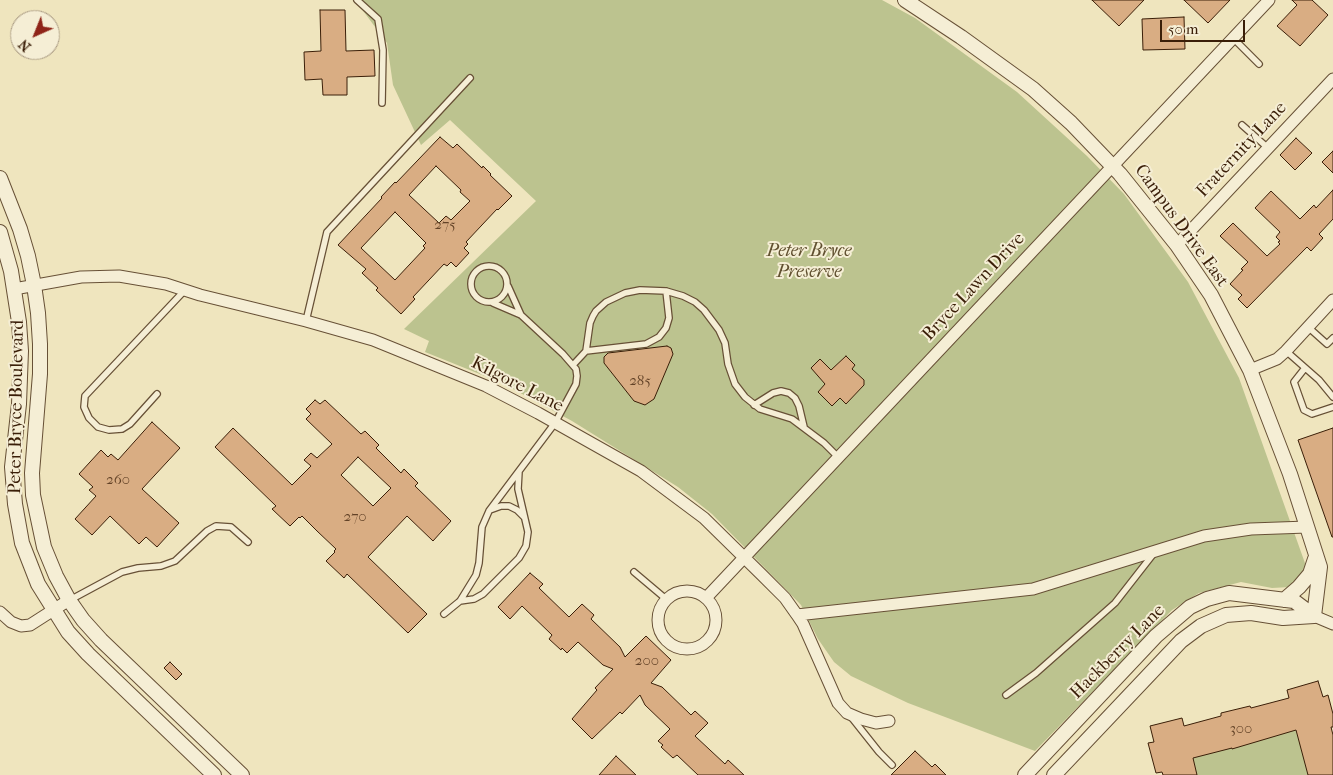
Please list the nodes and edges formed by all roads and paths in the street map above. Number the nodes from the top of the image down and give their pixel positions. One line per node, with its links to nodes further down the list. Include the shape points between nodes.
1 (357, 0): 8 (lane, via 378,19 383,50)
2 (905, 0): 11 (street, Campus Drive East, via 1033,89)
3 (1266, 1): 4 (street, Bryce Lawn Drive)
4 (1233, 38): 5 (lane); 11 (street, Bryce Lawn Drive)
5 (1259, 64)
6 (470, 78): 23 (lane, via 327,232)
7 (1333, 79): 10 (street, Fraternity Lane)
8 (382, 103)
9 (1242, 125): 10 (lane)
10 (1268, 148): 14 (street, Fraternity Lane)
11 (1113, 165): 14 (street, Campus Drive East); 39 (street, Bryce Lawn Drive)
12 (0, 178): 15 (street, Peter Bryce Boulevard, via 20,229)
13 (0, 232): 17 (street, Peter Bryce Boulevard)
14 (1177, 245): 32 (street, Campus Drive East, via 1211,295)
15 (34, 285): 17 (street, Kilgore Lane); 18 (street, Kilgore Lane, via 81,277 119,276); 51 (street, Peter Bryce Boulevard, via 40,352 33,495 44,547)
16 (508, 286): 21 (lane, via 504,297); 21 (lane, via 505,275 497,267 486,266 476,272 471,282 474,294 482,301); 22 (lane)
17 (14, 289): 54 (street, Peter Bryce Boulevard, via 21,351 12,467 15,504 22,543 38,584)
18 (185, 290): 23 (street, Kilgore Lane); 33 (lane, via 85,396 84,407 88,418 98,427 122,429)
19 (666, 291): 29 (lane, via 640,290 606,302 593,316); 29 (lane, via 669,318 659,337 646,344); 35 (lane, via 695,302 704,310 719,330 735,384)
20 (1333, 300): 24 (street)
21 (493, 302): 22 (lane)
22 (521, 315): 30 (lane)
23 (306, 321): 37 (street, Kilgore Lane, via 391,347 486,386)
24 (1308, 327): 26 (lane); 28 (street)
25 (1333, 338): 26 (lane)
26 (1327, 344): 27 (lane)
27 (1333, 350)
28 (1286, 351): 31 (lane); 32 (street, via 1277,359)
29 (586, 352): 30 (lane)
30 (573, 364): 37 (lane, via 576,384)
31 (1304, 368): 34 (lane); 36 (lane, via 1294,382 1304,410 1312,414)
32 (1250, 370): 43 (street, Campus Drive East)
33 (157, 394)
34 (1333, 397)
35 (754, 405): 38 (lane); 38 (lane, via 773,393 789,393 799,406)
36 (1333, 407)
37 (556, 423): 40 (lane); 47 (street, Kilgore Lane, via 628,463 672,493 704,518)
38 (804, 427): 39 (lane)
39 (838, 457): 47 (street, Bryce Lawn Drive)
40 (519, 471): 41 (lane); 42 (lane, via 518,488)
41 (489, 511): 42 (lane, via 509,506); 53 (lane, via 482,526 480,563)
42 (526, 518): 53 (lane, via 526,546 519,558 483,594)
43 (1307, 527): 45 (street, via 1251,529 1204,536); 46 (street, Campus Drive East)
44 (248, 542): 51 (lane, via 231,527 216,526 207,530 175,561 122,572)
45 (1156, 551): 57 (street, via 1033,589); 60 (lane, via 1115,603 1036,673)
46 (1316, 556): 52 (street, via 1310,574); 58 (street, Campus Drive East, via 1320,567)
47 (744, 557): 49 (street, Bryce Lawn Drive); 57 (street, Kilgore Lane, via 785,598)
48 (634, 572): 50 (lane)
49 (706, 598): 50 (street, via 681,591); 50 (street, via 715,615 712,634 697,647 687,649 669,643 658,626 660,607)
50 (666, 599)
51 (69, 600): 54 (street); 65 (street, Peter Bryce Boulevard, via 101,640)
52 (1284, 600): 58 (street, Hackberry Lane, via 1294,601); 66 (street, Hackberry Lane, via 1229,593 1190,607 1156,636)
53 (460, 601): 56 (lane)
54 (53, 610): 55 (street, via 30,625 21,626); 64 (street, Peter Bryce Boulevard, via 88,654)
55 (0, 612)
56 (444, 614)
57 (797, 615): 61 (street, Kilgore Lane, via 831,690)
58 (1314, 616): 59 (street, Hackberry Lane); 67 (street, Hackberry Lane, via 1226,615 1201,626 1181,641)
59 (1333, 624)
60 (1006, 695)
61 (847, 713): 62 (street, via 876,723); 63 (lane)
62 (889, 720)
63 (892, 766)
64 (214, 775)
65 (242, 775)
66 (1025, 775)
67 (1054, 775)

